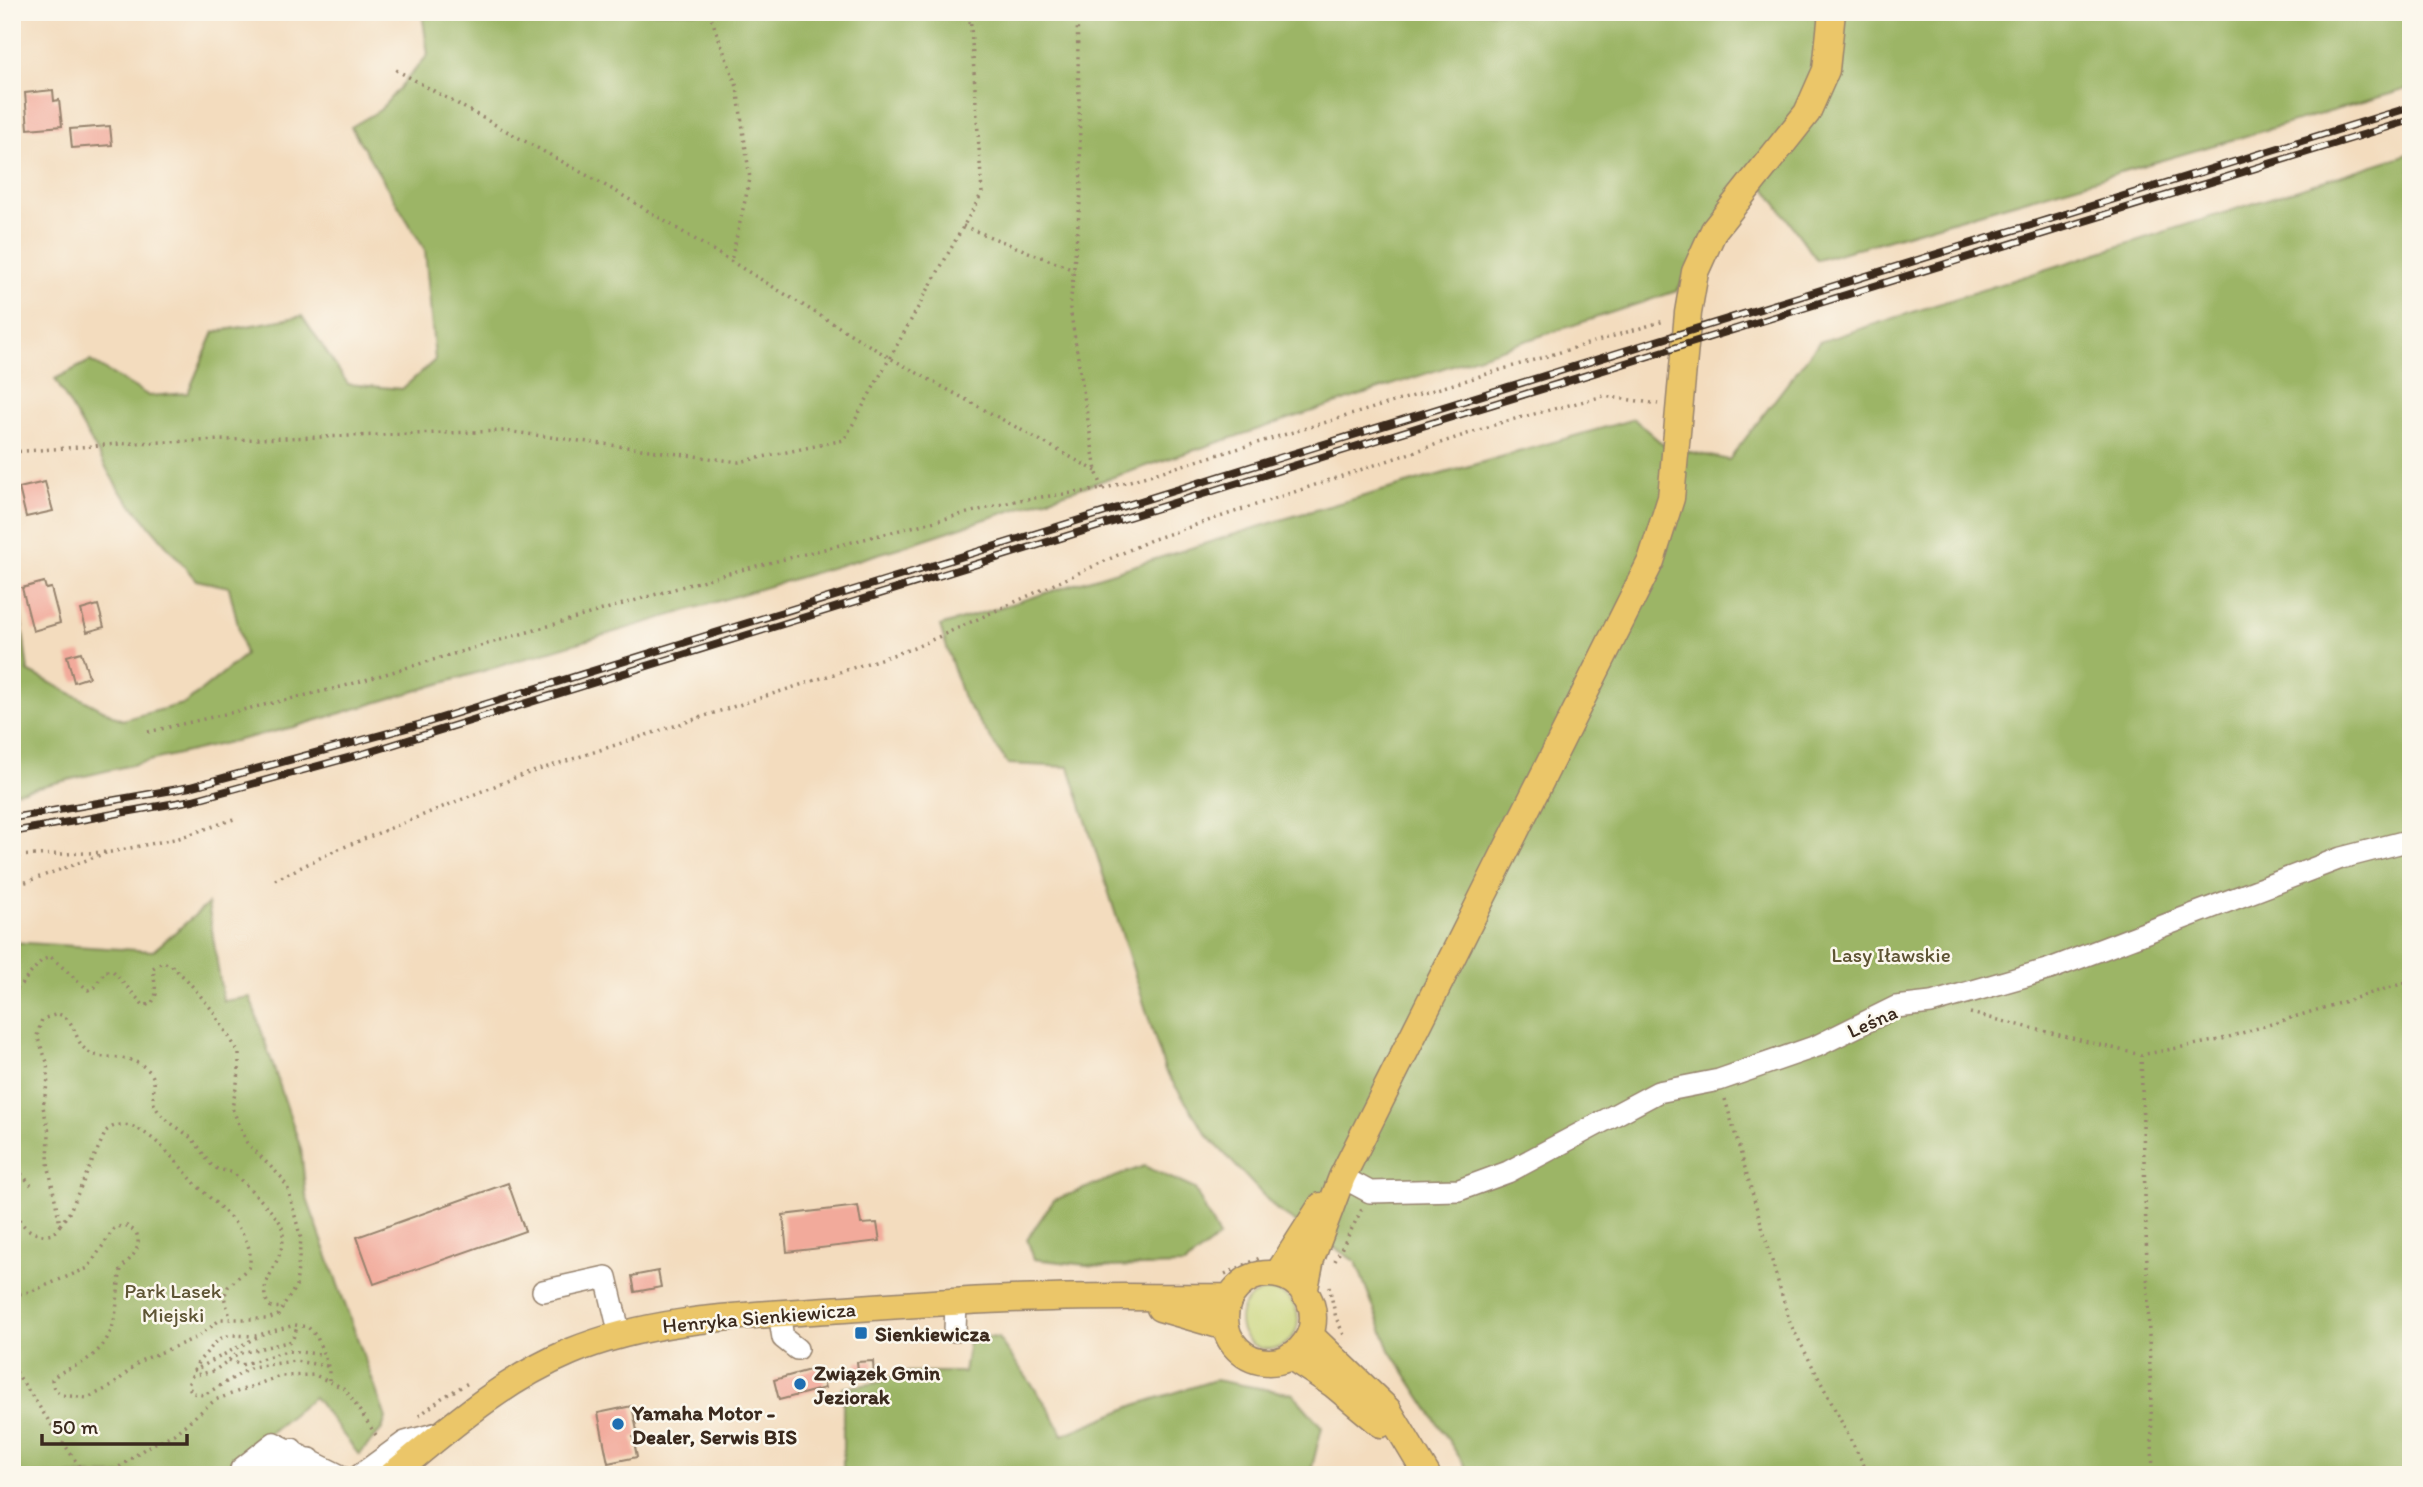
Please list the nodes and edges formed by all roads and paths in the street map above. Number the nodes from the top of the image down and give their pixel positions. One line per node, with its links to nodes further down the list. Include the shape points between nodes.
1 (709, 12): 9 (path, via 737,87 750,179)
2 (958, 12): 6 (path)
3 (970, 12): 6 (path)
4 (1077, 12): 10 (path, via 1081,192)
5 (1832, 12): 11 (main road, via 1826,70 1807,113 1714,230 1695,272)
6 (971, 25): 8 (path, via 982,193)
7 (396, 70): 9 (path, via 618,192)
8 (963, 226): 10 (path); 12 (path)
9 (731, 261): 12 (path)
10 (1074, 270): 15 (path, via 1070,308)
11 (1688, 313): 13 (main road); 16 (path)
12 (890, 358): 14 (path, via 844,440 739,462 505,432 133,443); 15 (path)
13 (1681, 407): 22 (path, via 1604,396 1503,422 1151,540 890,658 517,777 334,851); 31 (main road, via 1671,498 1651,561)
14 (12, 452)
15 (1096, 471): 16 (path)
16 (1103, 489): 17 (path, via 1019,500 725,573 341,687)
17 (148, 732)
18 (237, 818): 20 (path, via 179,838)
19 (2411, 840): 26 (lane, Leśna, via 2341,858 2050,970)
20 (111, 852): 21 (path); 23 (path)
21 (12, 856)
22 (275, 880)
23 (12, 887)
24 (2411, 981): 27 (path, via 2219,1040)
25 (12, 995): 46 (path, via 49,957 88,990 105,971 113,971 144,1006 155,996 152,975 156,965 168,963 187,980 239,1053 239,1077 231,1105 239,1129 282,1178 290,1194 301,1248 296,1286)
26 (1931, 1003): 27 (path); 28 (lane, Leśna, via 1896,1007 1817,1046)
27 (2141, 1055): 79 (path)
28 (1720, 1080): 33 (lane, Leśna, via 1658,1092 1508,1172 1459,1191); 78 (path, via 1790,1323)
29 (12, 1143): 34 (path, via 20,1164)
30 (12, 1163): 32 (path, bridge)
31 (1342, 1177): 33 (lane, Leśna); 38 (main road); 41 (main road, via 1311,1259)
32 (31, 1185)
33 (1370, 1192): 37 (path, via 1337,1261)
34 (16, 1213): 35 (path, via 24,1227 41,1235 53,1234); 36 (path, via 18,1253)
35 (60, 1225): 46 (path, via 43,1107 47,1062 37,1036 42,1019 58,1014 69,1019 89,1052 123,1056 147,1069 155,1082 157,1109 190,1137 215,1168 233,1174 275,1212 284,1247 264,1290 271,1307); 48 (path, via 106,1131 124,1124 149,1136 169,1151 246,1241 249,1267 224,1297)
36 (12, 1265)
37 (1325, 1266)
38 (1278, 1275): 41 (main road); 43 (main road, via 1250,1278)
39 (1327, 1277): 55 (path)
40 (543, 1292): 53 (lane, via 606,1277)
41 (1304, 1293): 54 (main road, via 1312,1310)
42 (12, 1295): 48 (path, via 88,1268 115,1227 127,1226 136,1232 138,1246 120,1272 120,1294 107,1340 96,1354 52,1380 59,1393 76,1399 104,1391 140,1361 198,1337)
43 (1230, 1297): 44 (main road, Henryka Sienkiewicza); 50 (main road)
44 (1126, 1299): 45 (main road, Henryka Sienkiewicza, via 1049,1297); 50 (main road, Henryka Sienkiewicza)
45 (957, 1303): 47 (main road, Henryka Sienkiewicza); 51 (lane)
46 (285, 1307): 48 (path, via 267,1319)
47 (779, 1314): 53 (main road, Henryka Sienkiewicza, via 693,1320); 56 (lane, via 783,1338)
48 (230, 1317)
49 (298, 1325): 52 (path); 57 (path, via 314,1333); 60 (path, via 294,1340)
50 (1226, 1326): 58 (main road, via 1243,1354 1266,1361)
51 (955, 1331)
52 (260, 1334): 64 (path, via 253,1342); 64 (path, via 219,1339)
53 (620, 1335): 66 (main road, Henryka Sienkiewicza, via 568,1353 524,1376)
54 (1310, 1335): 58 (main road); 69 (main road, via 1388,1410)
55 (1346, 1339)
56 (797, 1349)
57 (321, 1354): 59 (path, via 290,1350); 63 (path)
58 (1290, 1356): 69 (main road, via 1381,1424)
59 (264, 1359): 60 (path, via 241,1365); 62 (path)
60 (229, 1360): 64 (path, via 214,1371)
61 (12, 1366): 70 (path)
62 (263, 1366): 63 (path, via 295,1361); 64 (path, via 244,1371 204,1395 192,1393 188,1385)
63 (327, 1366): 65 (path)
64 (191, 1373)
65 (329, 1380): 67 (path, via 348,1391); 71 (path, via 280,1376 219,1397 174,1434)
66 (446, 1430): 76 (lane, via 405,1442); 77 (main road, Henryka Sienkiewicza)
67 (383, 1445)
68 (301, 1454): 72 (lane, via 272,1444 241,1469); 73 (lane); 74 (lane); 75 (lane)
69 (1424, 1470)
70 (85, 1475)
71 (108, 1475)
72 (246, 1475)
73 (263, 1475)
74 (292, 1475)
75 (339, 1475)
76 (360, 1475)
77 (392, 1475)
78 (1869, 1475)
79 (2153, 1475)

